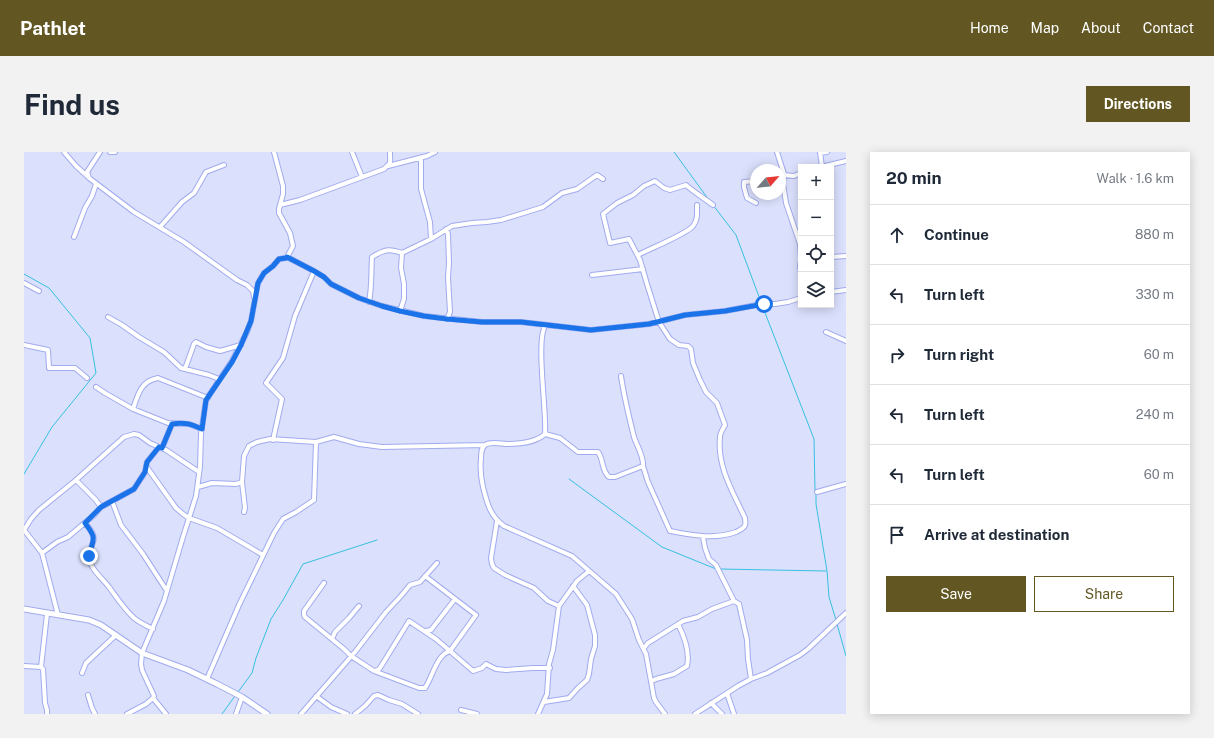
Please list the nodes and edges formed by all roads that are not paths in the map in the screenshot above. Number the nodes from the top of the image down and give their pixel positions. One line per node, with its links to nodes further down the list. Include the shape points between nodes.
1 (64, 152): 21 (street)
2 (100, 152): 21 (street)
3 (110, 152): 4 (street)
4 (115, 152)
5 (274, 152): 30 (street, via 283,186)
6 (352, 152): 22 (street)
7 (390, 152): 18 (street, via 391,163)
8 (435, 152): 12 (street)
9 (777, 152): 14 (street)
10 (827, 152): 11 (street)
11 (820, 153): 15 (street)
12 (421, 158): 18 (street); 37 (street, via 421,189 430,222)
13 (846, 161): 16 (street)
14 (780, 164)
15 (821, 164)
16 (834, 164)
17 (224, 165): 33 (street, via 206,172 194,193 182,202)
18 (387, 166): 22 (street, via 384,170)
19 (798, 174): 20 (street)
20 (786, 175)
21 (87, 176): 25 (street)
22 (362, 177): 30 (street)
23 (604, 179): 34 (street, via 597,175 543,207 515,216)
24 (750, 182): 26 (street, via 744,182 747,198)
25 (96, 184): 33 (street, via 134,212); 35 (street)
26 (750, 200)
27 (751, 200): 29 (street)
28 (786, 200): 36 (street)
29 (756, 203)
30 (280, 205): 41 (street, via 279,213 290,233 293,246)
31 (697, 205): 39 (street, via 698,215 693,227)
32 (713, 205): 39 (street, via 686,185 670,190 655,181 617,204 603,214 610,243 629,238)
33 (160, 227): 51 (street, via 247,286 253,291)
34 (446, 229): 37 (street); 55 (street, via 450,263 450,312)
35 (74, 237)
36 (798, 238)
37 (431, 239): 38 (street)
38 (402, 253): 52 (street, via 392,249 372,257); 53 (street, via 404,299)
39 (638, 255): 43 (street)
40 (846, 256): 42 (street)
41 (287, 257): 44 (street); 51 (street, via 279,259 264,273 258,283)
42 (834, 257)
43 (643, 269): 45 (street); 56 (street)
44 (314, 271): 52 (street, via 331,284); 72 (street, via 295,316 283,358 266,383 282,399)
45 (592, 275)
46 (24, 283): 48 (street)
47 (846, 290): 49 (street)
48 (39, 291)
49 (834, 292)
50 (798, 299): 56 (street, via 685,315)
51 (255, 300): 61 (street, via 251,321)
52 (369, 302): 53 (street)
53 (400, 311): 55 (street)
54 (108, 317): 62 (street, via 164,352)
55 (447, 319): 57 (street, via 539,324)
56 (659, 322): 57 (street, via 591,330); 91 (street, via 670,339 691,349 700,380 706,392 717,403 725,425 720,436 721,462 745,518 742,529 718,536)
57 (544, 327): 71 (street, via 541,346)
58 (826, 332): 59 (street)
59 (846, 341)
60 (24, 345): 64 (street, via 48,350 48,368 75,368)
61 (241, 345): 62 (street, via 220,351 195,343); 65 (street)
62 (185, 369): 65 (street)
63 (621, 376): 77 (street)
64 (87, 378)
65 (219, 380): 67 (street)
66 (96, 387): 68 (street)
67 (208, 398): 68 (street, via 158,378 150,379 140,391); 70 (street)
68 (133, 409): 69 (street)
69 (172, 424): 70 (street, via 189,424); 75 (street)
70 (202, 429): 78 (street)
71 (545, 434): 74 (street, via 520,444); 77 (street, via 560,438 578,452 598,452 609,478)
72 (273, 440): 73 (street); 80 (street, via 249,446 244,456)
73 (316, 442): 74 (street, via 334,438 382,447); 93 (street, via 314,500 282,519)
74 (485, 445): 88 (street, via 482,449 480,476 490,510)
75 (160, 448): 76 (street); 78 (street); 79 (street, via 136,434 124,437)
76 (146, 466): 84 (street, via 134,489); 87 (street, via 176,508)
77 (643, 466): 91 (street, via 670,530)
78 (199, 472): 82 (street)
79 (76, 480): 85 (street); 90 (street, via 39,510)
80 (242, 482): 82 (street, via 212,483); 86 (street)
81 (846, 484): 83 (street)
82 (198, 487): 87 (street)
83 (817, 492)
84 (112, 501): 85 (street); 99 (street, via 121,526)
85 (101, 507): 89 (street)
86 (244, 512)
87 (189, 518): 93 (street, via 217,528); 99 (street)
88 (497, 521): 95 (street, via 572,556); 103 (street, via 491,558 494,568 534,588 548,601)
89 (85, 523): 92 (street); 109 (street, via 94,537 89,557 96,572 135,619)
90 (24, 530): 92 (street)
91 (703, 537): 101 (street, via 709,559 716,565)
92 (42, 553): 107 (street)
93 (263, 555): 122 (street)
94 (437, 563): 96 (street)
95 (589, 571): 98 (street); 113 (street, via 616,594 632,619)
96 (425, 576): 100 (street); 116 (street, via 420,582 410,585)
97 (324, 583): 112 (street, via 304,614)
98 (573, 586): 103 (street); 130 (street, via 587,605 595,635 589,674 585,683 569,698)
99 (167, 591): 109 (street)
100 (455, 599): 110 (street, via 431,630); 114 (street, via 476,615)
101 (734, 601): 108 (street); 123 (street, via 738,604 743,619)
102 (359, 606): 112 (street, via 335,632)
103 (559, 606): 119 (street)
104 (24, 610): 106 (street)
105 (846, 613): 123 (street, via 800,655)
106 (47, 614): 107 (street); 118 (street)
107 (58, 615): 111 (street, via 89,620)
108 (678, 624): 113 (street); 124 (street, via 685,640 687,666 674,674)
109 (153, 629): 115 (street)
110 (425, 632): 114 (street); 120 (street, via 409,621 378,670)
111 (116, 635): 115 (street); 121 (street, via 86,663)
112 (332, 639): 116 (street)
113 (644, 648): 124 (street)
114 (450, 651): 119 (street, via 473,671 486,664 506,670); 120 (street, via 443,654 423,689)
115 (142, 652): 122 (street); 129 (street, via 141,664)
116 (351, 656): 120 (street); 127 (street)
117 (24, 666): 118 (street)
118 (41, 667): 133 (street)
119 (550, 668): 130 (street)
120 (374, 671)
121 (82, 673)
122 (207, 679): 128 (street)
123 (751, 679): 125 (street)
124 (652, 681): 145 (street, via 656,702)
125 (727, 693): 131 (street); 148 (street)
126 (88, 695): 134 (street)
127 (316, 696): 139 (street); 140 (street)
128 (241, 697): 137 (street); 138 (street)
129 (153, 698): 135 (street); 136 (street)
130 (544, 702): 144 (street)
131 (711, 703): 146 (street); 147 (street)
132 (461, 710): 143 (street)
133 (47, 714)
134 (96, 714)
135 (127, 714)
136 (166, 714)
137 (236, 714)
138 (267, 714)
139 (302, 714)
140 (347, 714)
141 (355, 714): 142 (street, via 374,696 402,704)
142 (418, 714)
143 (477, 714)
144 (538, 714)
145 (665, 714)
146 (695, 714)
147 (722, 714)
148 (734, 714)

